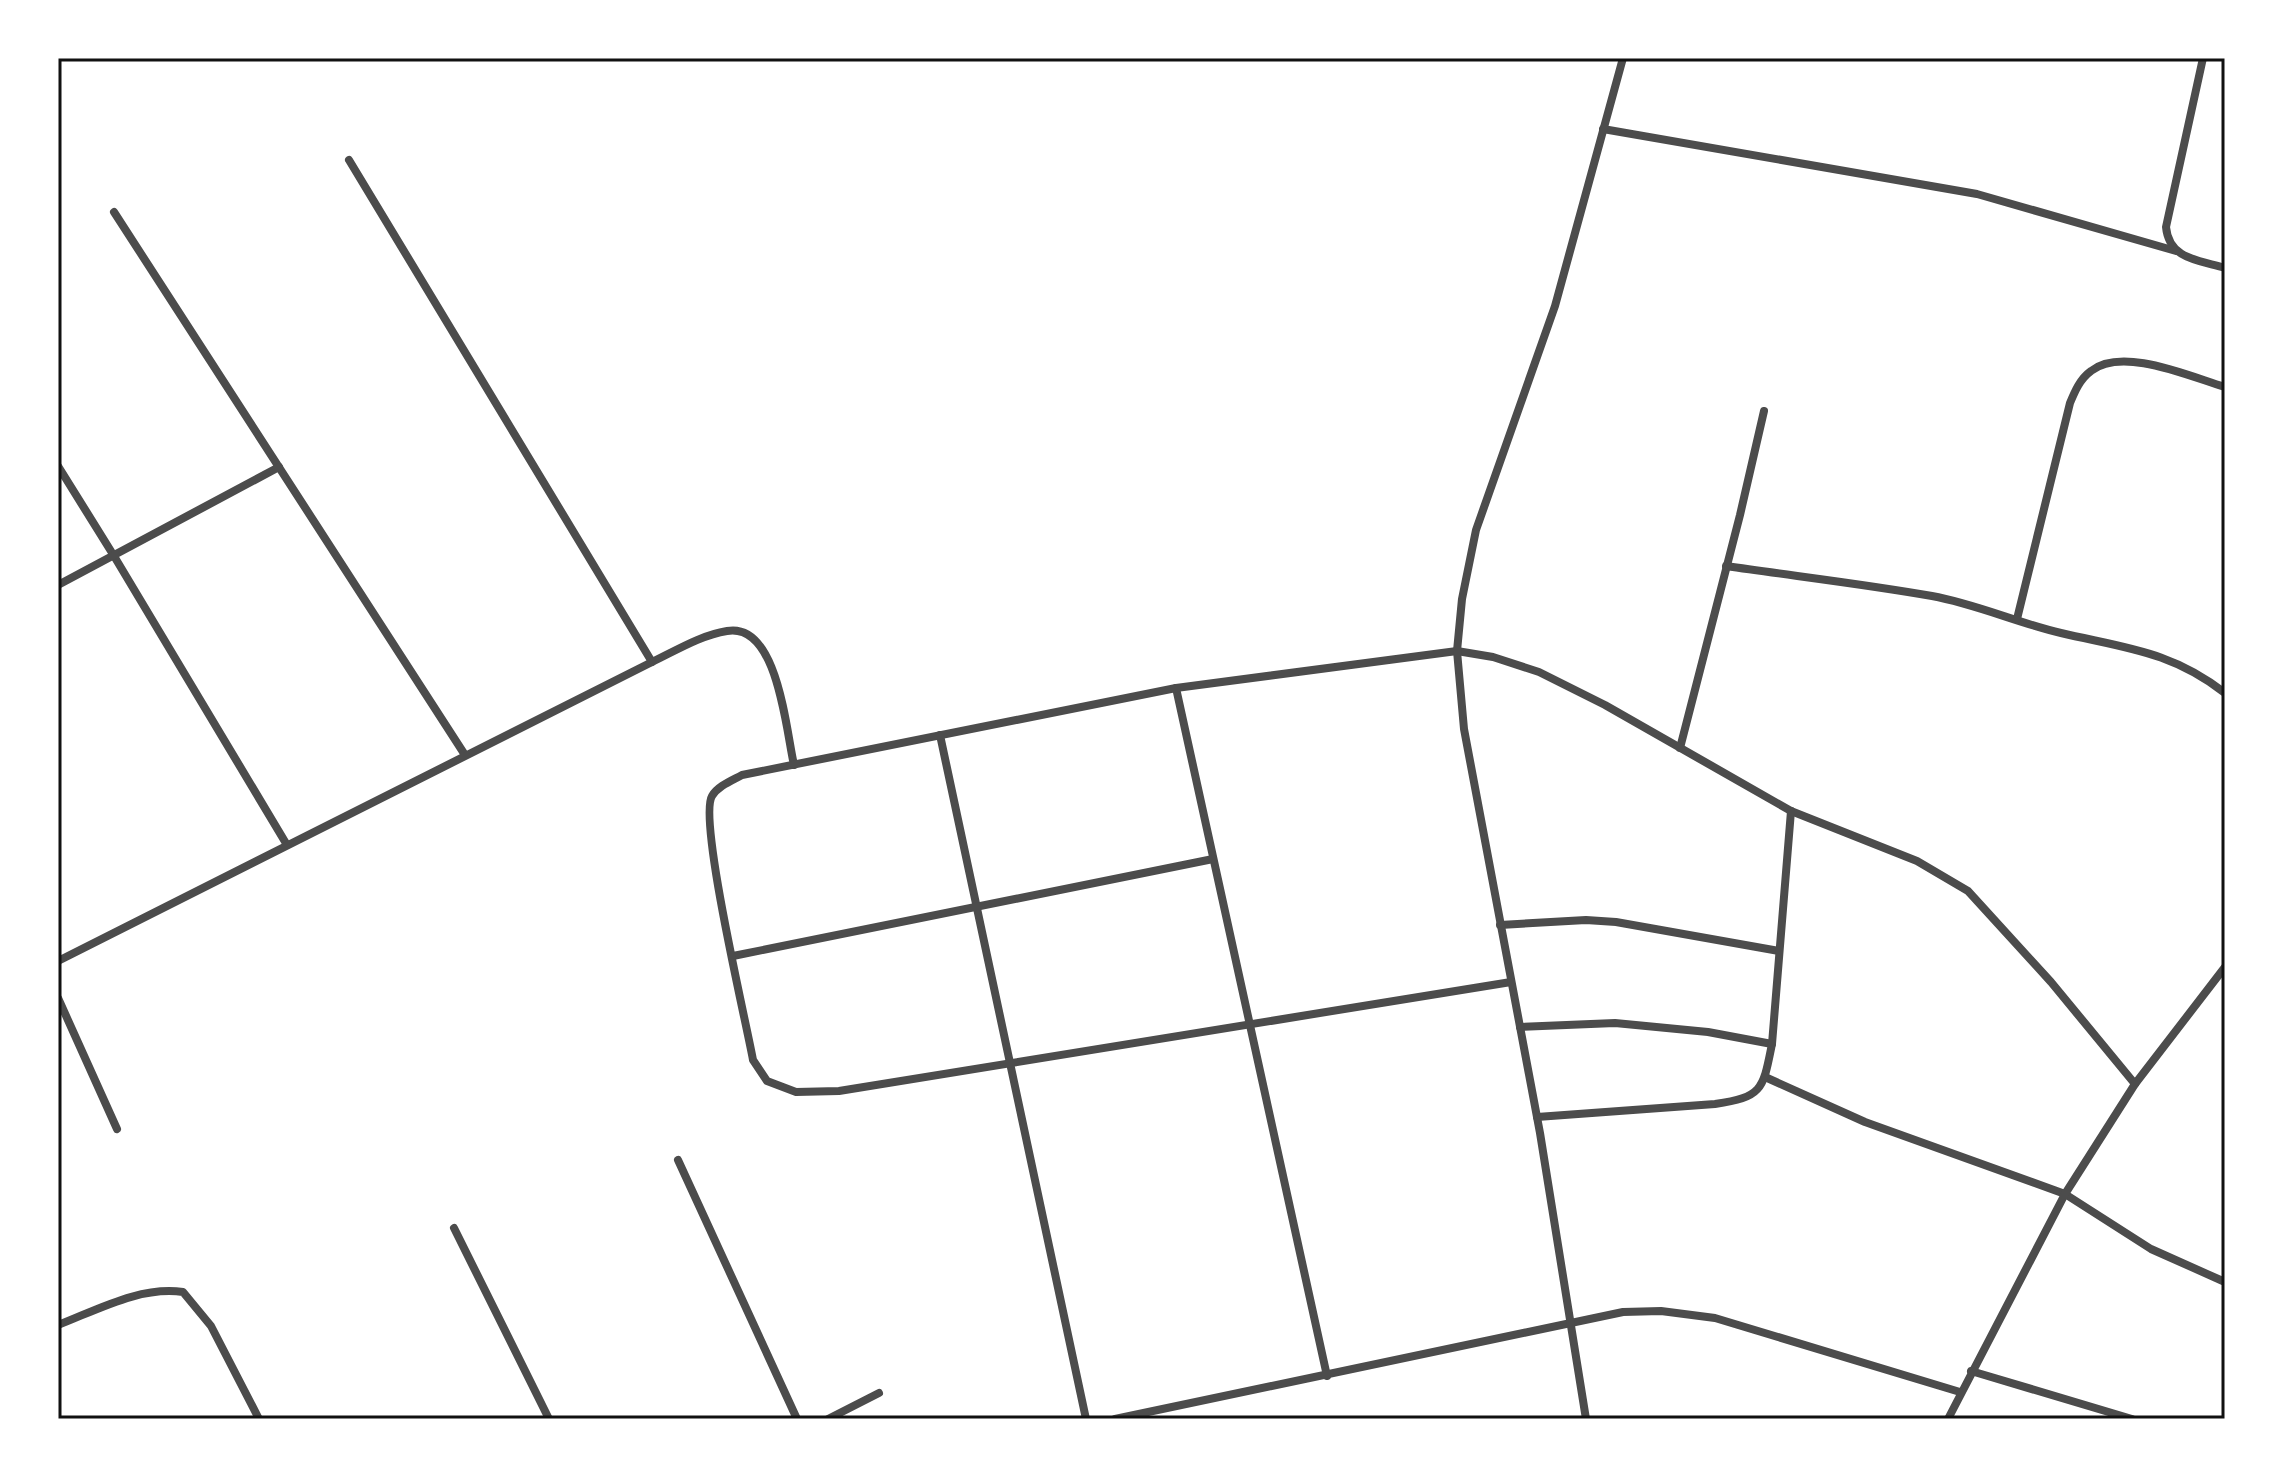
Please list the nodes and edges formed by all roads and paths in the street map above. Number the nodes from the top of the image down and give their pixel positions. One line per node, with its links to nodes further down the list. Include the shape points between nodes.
1 (1623, 58): 3 (street)
2 (2203, 58): 6 (street, via 2166,227 2167,242)
3 (1603, 129): 6 (street, via 1977,194); 16 (street, via 1538,361 1476,530)
4 (349, 160): 17 (street)
5 (114, 212): 11 (street)
6 (2176, 251): 7 (street)
7 (2225, 268)
8 (2225, 387): 15 (street, via 2129,361 2091,370 2070,403)
9 (1764, 411): 13 (street)
10 (58, 466): 12 (street)
11 (279, 467): 12 (street); 22 (street)
12 (114, 556): 14 (street); 25 (street)
13 (1726, 566): 15 (street, via 1934,597); 21 (street)
14 (58, 585)
15 (2017, 619): 19 (street, via 2160,656 2200,674)
16 (1457, 651): 18 (street); 21 (street, via 1539,672); 28 (street, via 1464,729)
17 (652, 662): 22 (street); 23 (street, via 730,630 748,634 763,646 774,674)
18 (1176, 688): 20 (street); 26 (street)
19 (2225, 693)
20 (940, 735): 23 (street); 27 (street)
21 (1680, 748): 24 (street)
22 (465, 755): 25 (street)
23 (794, 765): 30 (street, via 742,775 711,798 708,821)
24 (1791, 811): 29 (street); 41 (street, via 1917,861 1968,891)
25 (287, 845): 31 (street)
26 (1213, 859): 27 (street); 36 (street)
27 (977, 908): 30 (street); 39 (street)
28 (1500, 925): 29 (street, via 1616,922); 34 (street)
29 (1779, 951): 38 (street)
30 (733, 956): 39 (street, via 753,1060 767,1081 796,1092 839,1091)
31 (58, 961)
32 (2225, 967): 33 (street)
33 (2220, 976): 41 (street)
34 (1511, 982): 36 (street); 37 (street)
35 (58, 998): 43 (street)
36 (1249, 1025): 39 (street); 51 (street)
37 (1520, 1027): 38 (street, via 1628,1024); 42 (street)
38 (1772, 1044): 40 (street)
39 (1010, 1063): 58 (street)
40 (1765, 1077): 42 (street, via 1759,1089 1736,1101); 45 (street, via 1865,1122)
41 (2135, 1084): 45 (street)
42 (1537, 1117): 48 (street)
43 (117, 1129)
44 (678, 1160): 56 (street)
45 (2065, 1194): 47 (street, via 2151,1249); 50 (street)
46 (454, 1228): 55 (street)
47 (2225, 1282)
48 (1569, 1322): 51 (street); 52 (street, via 1623,1312 1715,1318); 60 (street)
49 (58, 1325): 54 (street, via 129,1298 164,1289 183,1292 211,1326)
50 (1971, 1371): 52 (street); 62 (street)
51 (1327, 1376): 59 (street)
52 (1960, 1392): 61 (street)
53 (879, 1393): 57 (street)
54 (259, 1419)
55 (549, 1419)
56 (797, 1419)
57 (828, 1419)
58 (1086, 1419)
59 (1115, 1419)
60 (1586, 1419)
61 (1948, 1419)
62 (2132, 1419)

